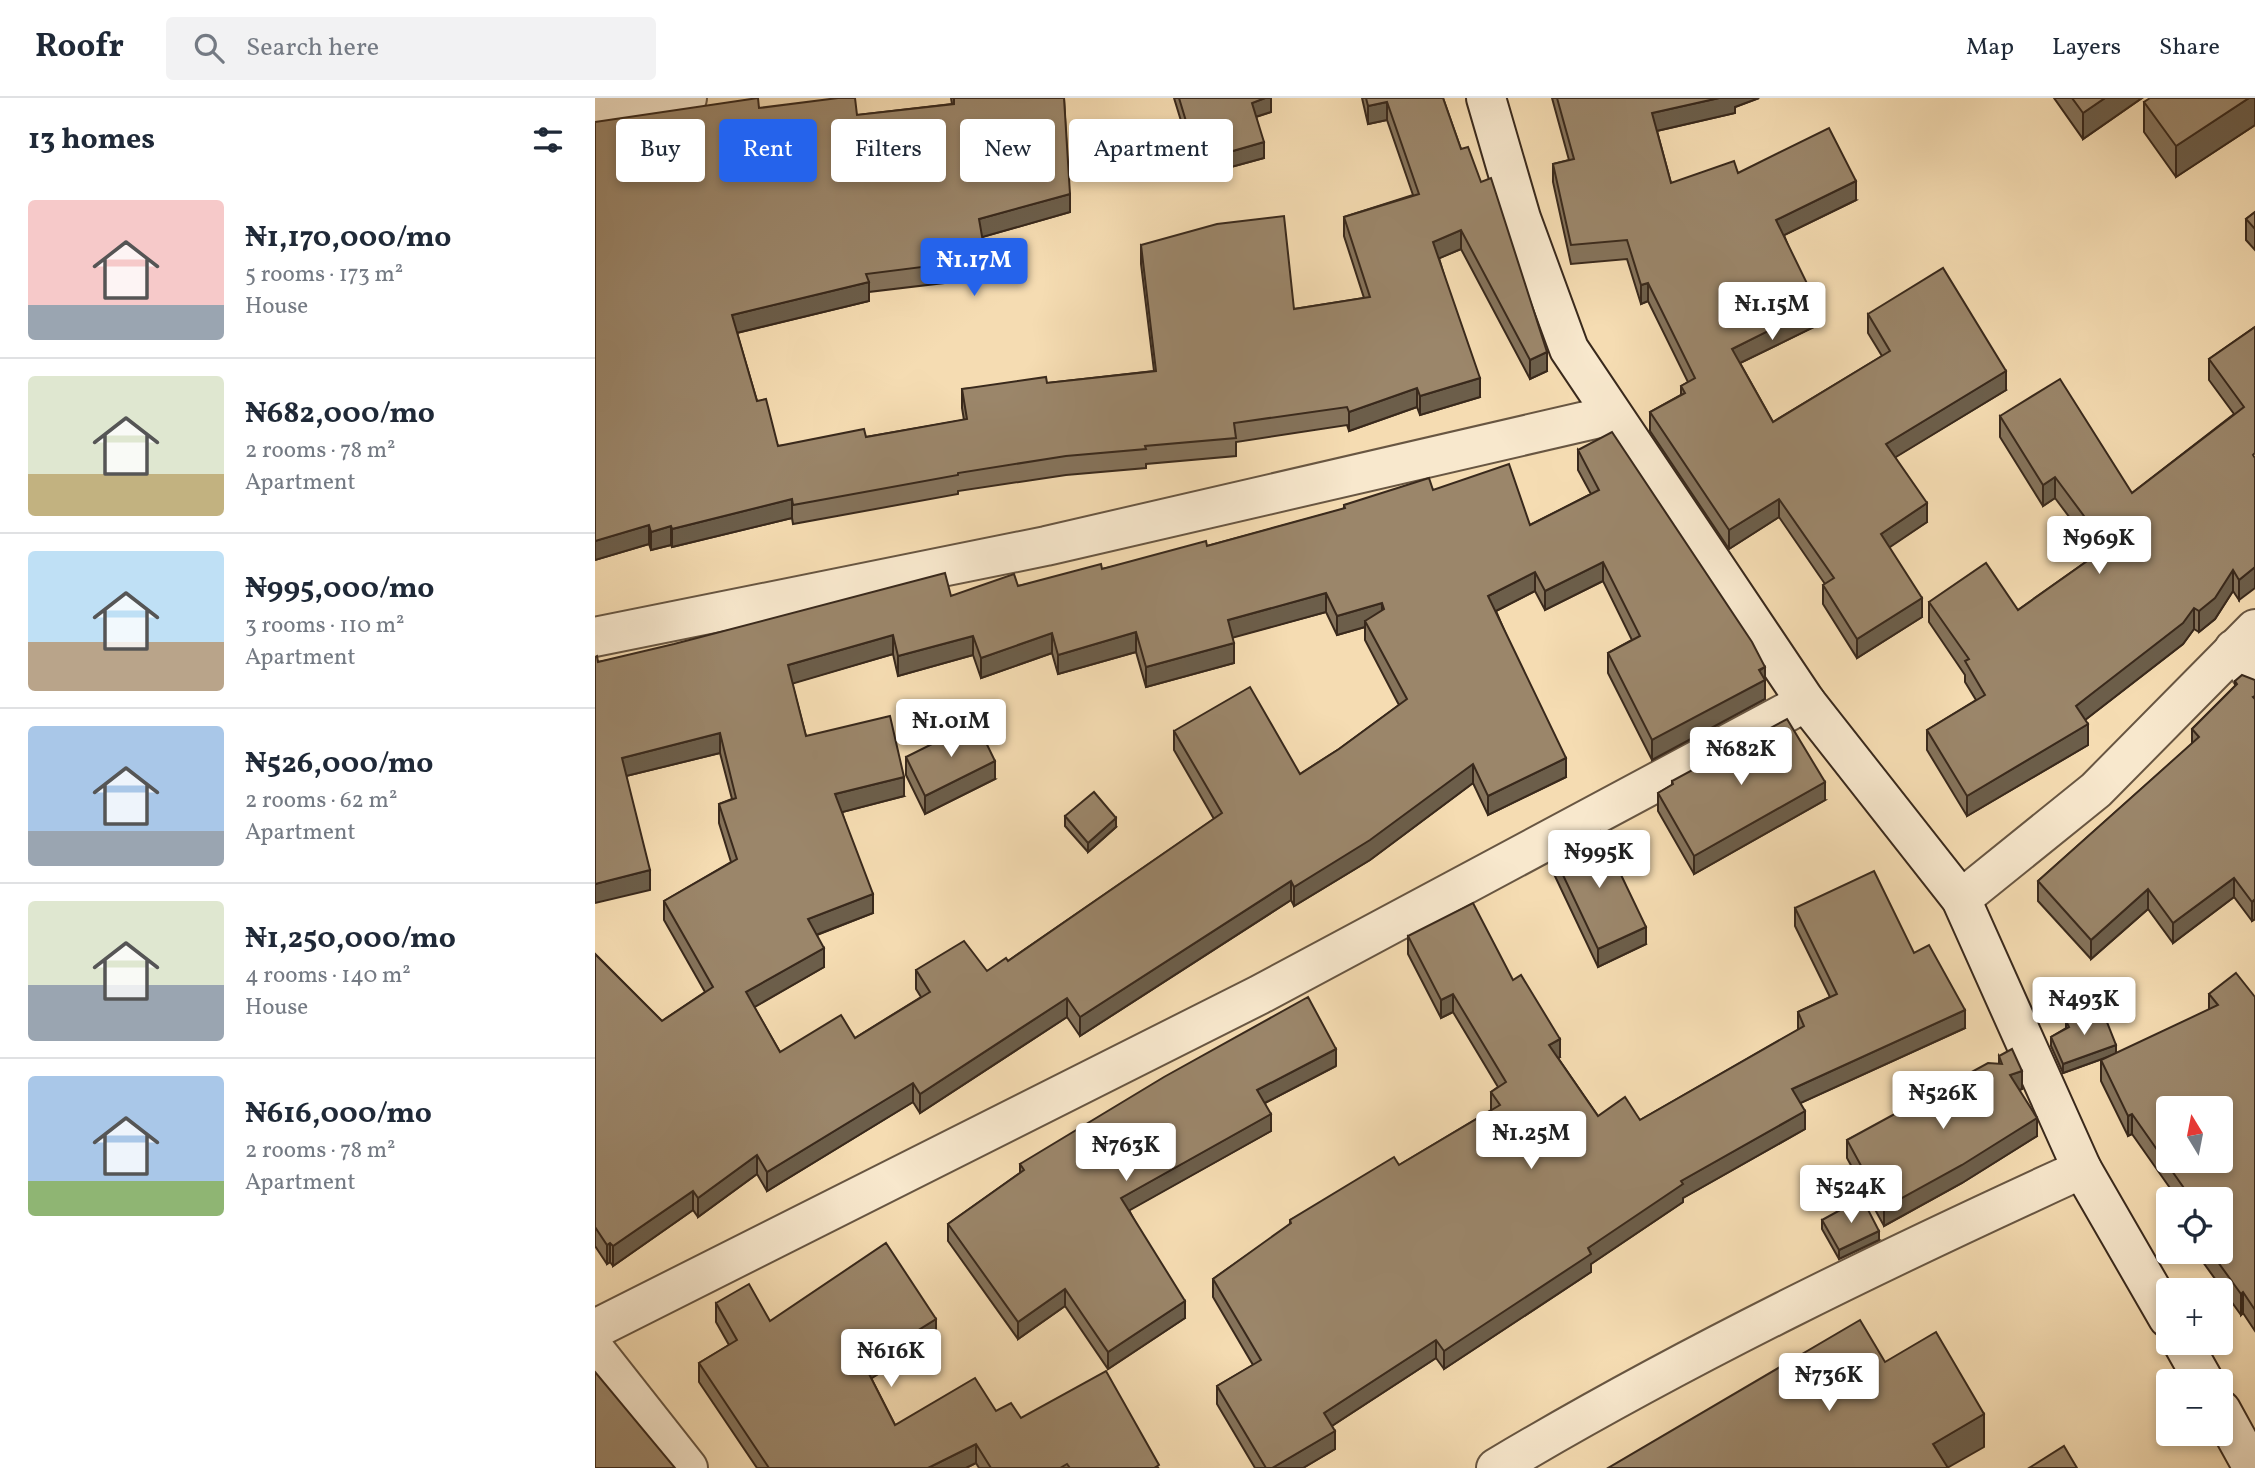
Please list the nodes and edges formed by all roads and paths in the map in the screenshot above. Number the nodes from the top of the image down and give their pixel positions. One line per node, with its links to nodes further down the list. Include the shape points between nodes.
1 (687, 98): 3 (street)
2 (1486, 98): 4 (street, via 1521,218 1569,349)
3 (595, 110)
4 (1612, 415): 5 (street, via 1046,546); 7 (street)
5 (595, 637)
6 (2248, 652): 8 (street, via 2096,790)
7 (1806, 702): 8 (street); 11 (street, via 1259,995)
8 (1961, 899): 9 (street)
9 (2082, 1169): 10 (street); 15 (street, via 1927,1240 1675,1367)
10 (2156, 1297)
11 (595, 1329)
12 (595, 1350): 14 (street)
13 (2233, 1432): 16 (street)
14 (688, 1468)
15 (1496, 1468)
16 (2253, 1468)

